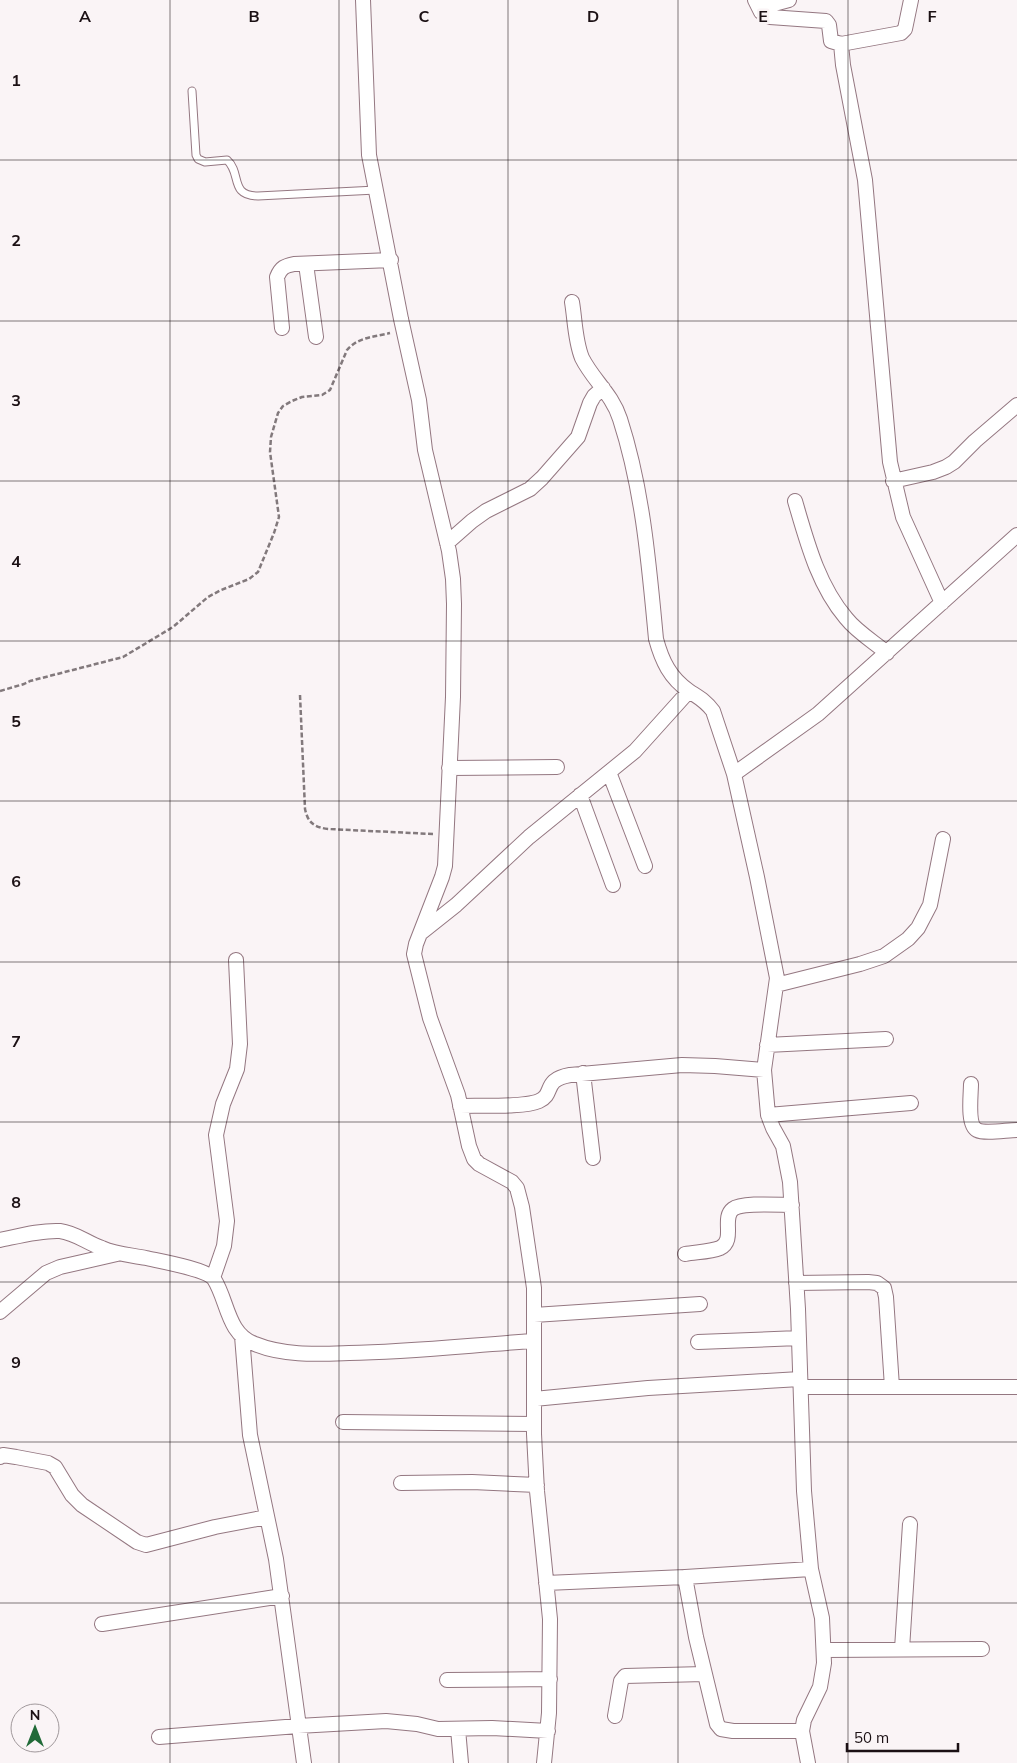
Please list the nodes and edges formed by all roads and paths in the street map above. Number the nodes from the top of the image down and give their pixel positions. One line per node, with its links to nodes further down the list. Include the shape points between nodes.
1 (363, 0): 7 (street, via 368,141)
2 (789, 0): 4 (street)
3 (911, 0): 5 (street, via 901,34)
4 (757, 4): 5 (street, via 770,18 826,21 831,41)
5 (841, 44): 16 (street, via 865,180)
6 (192, 92): 7 (lane, via 198,159 205,162 227,160 240,190 246,195)
7 (376, 190): 8 (street)
8 (391, 260): 9 (street); 12 (street)
9 (306, 264): 11 (street, via 283,267 277,277); 13 (street)
10 (572, 302): 14 (street, via 579,349)
11 (282, 328)
12 (403, 330): 19 (street, via 425,450); 22 (path, via 360,339 347,350 330,390 322,395 292,401 278,413 270,452 279,517 258,572 250,579 208,597 173,627 123,657)
13 (316, 337)
14 (603, 388): 19 (street, via 590,403 578,437 542,478 530,489 486,511); 23 (street, via 619,418 642,513 656,639 661,657 672,676)
15 (1017, 405): 16 (street, via 954,462 933,472)
16 (893, 481): 20 (street, via 903,517)
17 (795, 502): 21 (street, via 811,557 837,605 846,619)
18 (1017, 535): 20 (street)
19 (447, 543): 26 (street, via 454,604)
20 (942, 603): 21 (street)
21 (888, 653): 28 (street, via 818,714)
22 (0, 691)
23 (689, 691): 27 (street, via 635,750); 28 (street, via 713,711)
24 (300, 695): 30 (path, via 305,809 310,823 328,830)
25 (557, 767): 26 (street)
26 (449, 768): 30 (street)
27 (609, 772): 29 (street); 32 (street)
28 (734, 774): 36 (street, via 776,966)
29 (580, 795): 33 (street); 34 (street)
30 (447, 835): 34 (street, via 442,878)
31 (943, 839): 36 (street, via 930,905 908,939 884,956)
32 (645, 866)
33 (613, 885)
34 (421, 932): 43 (street, via 414,954 416,965)
35 (236, 960): 51 (street, via 240,1044 237,1069 223,1104 216,1135 227,1221 224,1246)
36 (776, 985): 38 (street)
37 (886, 1038): 38 (street)
38 (767, 1045): 39 (street)
39 (764, 1070): 40 (street, via 682,1065); 44 (street)
40 (582, 1074): 43 (street, via 559,1077 541,1100 529,1104); 46 (street)
41 (971, 1084): 45 (street, via 970,1118 973,1127 987,1131)
42 (911, 1103): 44 (street)
43 (460, 1106): 55 (street, via 474,1158 517,1188 534,1288)
44 (768, 1115): 47 (street, via 786,1156)
45 (1017, 1130)
46 (593, 1158)
47 (792, 1205): 50 (street, via 736,1208 728,1216 726,1243 719,1248); 52 (street)
48 (0, 1240): 49 (street, via 61,1231)
49 (120, 1253): 51 (street, via 171,1263 204,1272); 54 (street, via 46,1273)
50 (685, 1254)
51 (213, 1278): 56 (street, via 234,1327)
52 (796, 1283): 57 (street); 61 (street, via 868,1282 884,1288)
53 (700, 1304): 55 (street)
54 (0, 1312)
55 (534, 1315): 58 (street)
56 (242, 1336): 58 (street, via 253,1344 277,1351 321,1354 382,1353); 69 (street, via 250,1435)
57 (799, 1338): 59 (street); 60 (street)
58 (534, 1340): 63 (street)
59 (698, 1342)
60 (800, 1383): 61 (street); 63 (street, via 648,1388); 71 (street)
61 (892, 1388): 62 (street)
62 (1017, 1388)
63 (534, 1398): 65 (street)
64 (343, 1422): 65 (street)
65 (534, 1424): 68 (street)
66 (0, 1457): 69 (street, via 16,1457 55,1467 82,1505 146,1545)
67 (401, 1483): 68 (street)
68 (536, 1485): 73 (street)
69 (267, 1517): 74 (street)
70 (910, 1524): 76 (street)
71 (811, 1569): 72 (street); 78 (street, via 822,1618)
72 (685, 1577): 73 (street); 79 (street)
73 (546, 1583): 80 (street)
74 (282, 1596): 75 (street); 83 (street)
75 (102, 1624)
76 (902, 1649): 77 (street); 78 (street)
77 (982, 1649)
78 (824, 1650): 85 (street, via 820,1687)
79 (704, 1674): 82 (street, via 625,1676 621,1681); 85 (street, via 713,1714 721,1729)
80 (550, 1679): 81 (street); 86 (street)
81 (447, 1680)
82 (615, 1716)
83 (298, 1726): 84 (street, via 386,1721); 87 (street); 88 (street)
84 (458, 1729): 86 (street); 89 (street)
85 (802, 1730): 91 (street)
86 (548, 1731): 90 (street)
87 (159, 1737)
88 (304, 1763)
89 (461, 1763)
90 (544, 1763)
91 (808, 1763)

